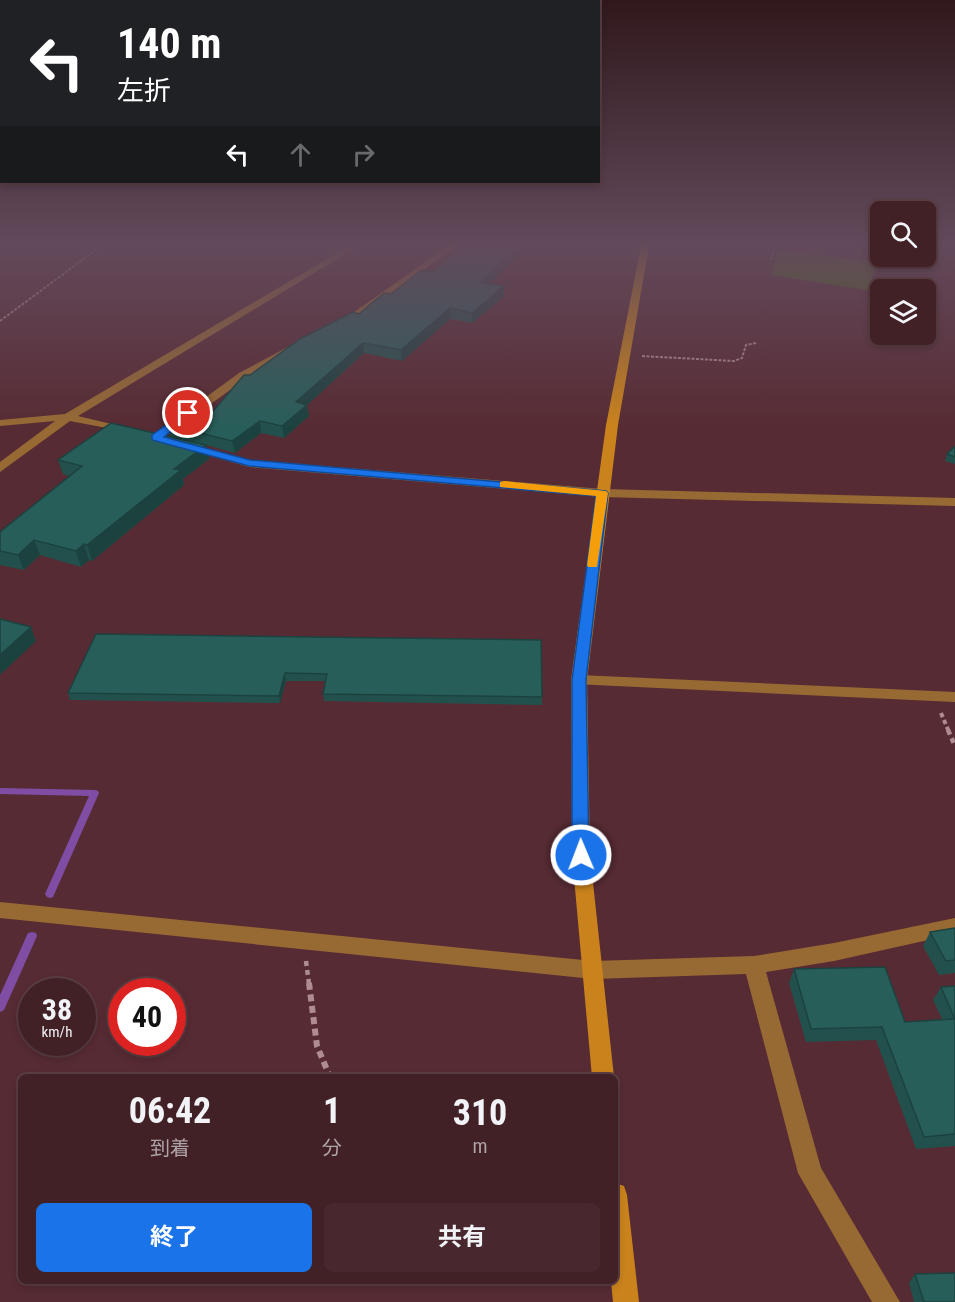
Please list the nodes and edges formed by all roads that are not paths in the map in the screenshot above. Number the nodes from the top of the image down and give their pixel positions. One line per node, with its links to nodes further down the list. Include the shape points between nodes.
1 (253, 307): 6 (street)
2 (364, 307): 4 (street)
3 (633, 307): 10 (street)
4 (333, 328)
5 (314, 337): 8 (street, via 266,360)
6 (68, 417): 7 (street); 8 (street); 9 (street)
7 (0, 423)
8 (145, 435): 10 (street, via 249,463)
9 (0, 468)
10 (602, 493): 11 (street); 12 (street)
11 (955, 502)
12 (579, 680): 13 (street); 17 (street, via 581,855)
13 (955, 697)
14 (0, 910): 17 (street)
15 (955, 926): 16 (street)
16 (754, 965): 17 (street); 21 (street, via 810,1173)
17 (593, 970): 18 (street)
18 (603, 1074)
19 (618, 1224): 20 (street)
20 (626, 1302)
21 (887, 1302)

